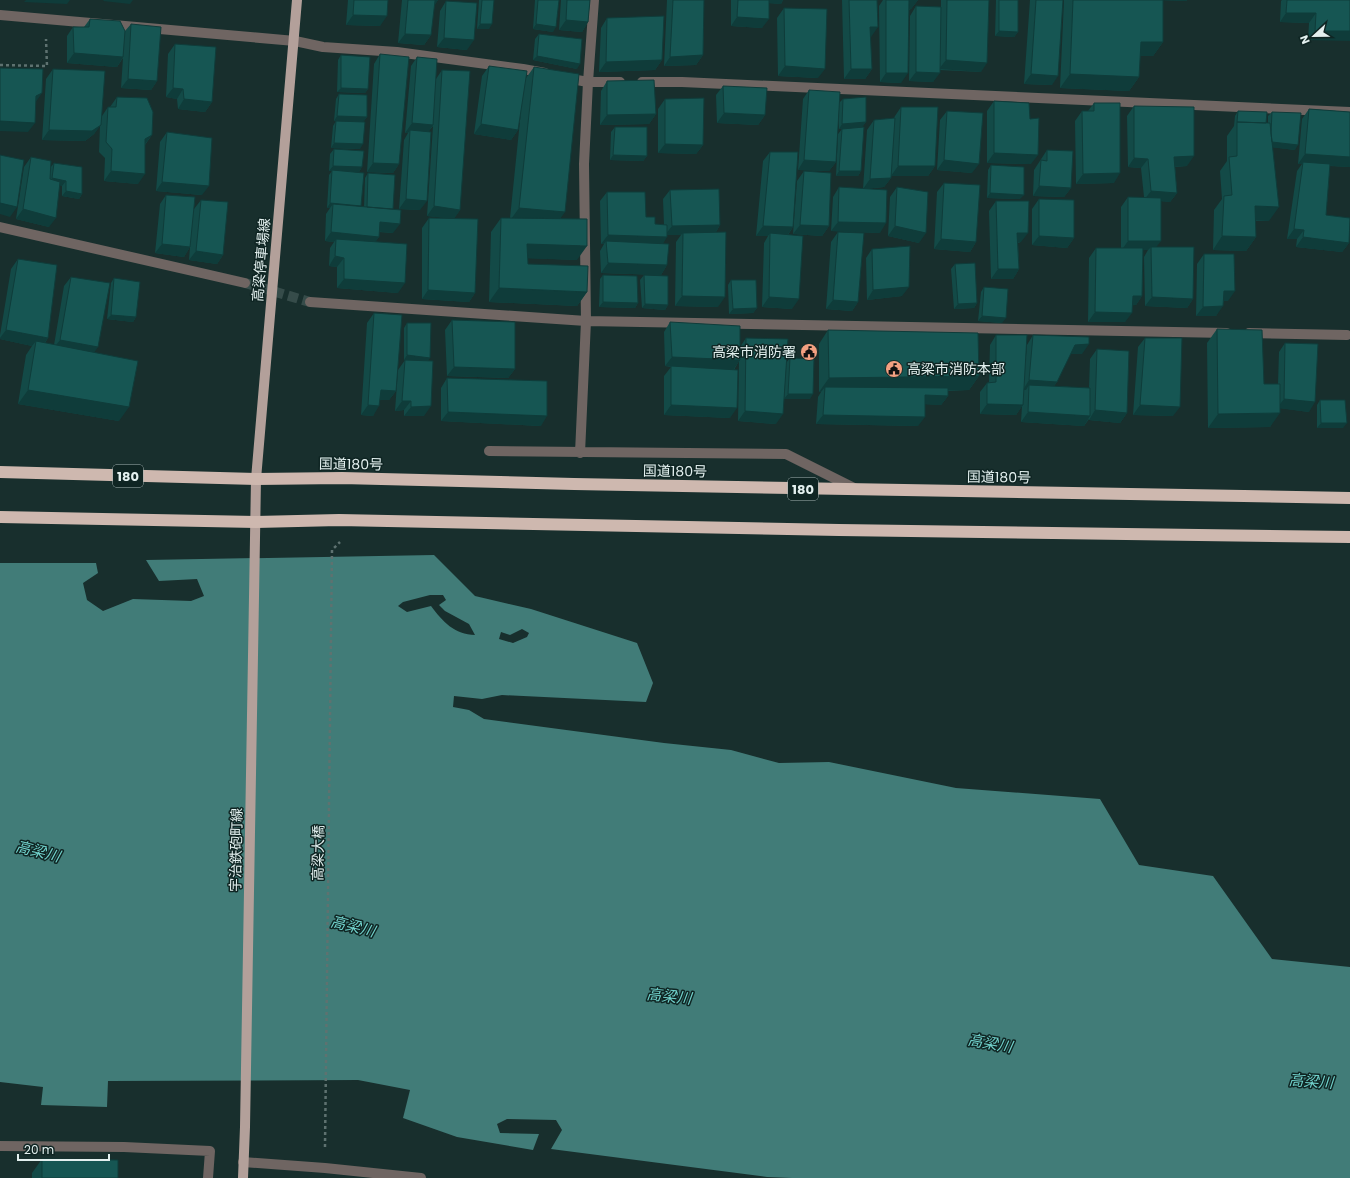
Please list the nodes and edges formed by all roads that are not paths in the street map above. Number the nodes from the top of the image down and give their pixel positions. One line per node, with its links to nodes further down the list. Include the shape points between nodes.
1 (298, 0): 4 (main road, 高梁停車場線)
2 (594, 0): 5 (street)
3 (0, 15): 4 (street)
4 (295, 41): 5 (street, via 323,47 405,53 524,69); 15 (main road, 高梁停車場線)
5 (588, 82): 6 (street, via 682,82); 10 (street, via 584,164)
6 (1350, 112)
7 (0, 227): 8 (street)
8 (245, 283)
9 (310, 302): 10 (street)
10 (586, 321): 11 (street); 13 (street)
11 (1347, 335)
12 (489, 451): 13 (street)
13 (580, 453): 16 (street, via 786,454)
14 (0, 472): 15 (highway, 国道180号 / 180)
15 (256, 479): 16 (highway, 国道180号 / 180, via 342,478); 19 (main road, 高梁停車場線)
16 (857, 490): 17 (highway, 国道180号 / 180)
17 (1350, 498)
18 (0, 517): 19 (highway)
19 (256, 522): 20 (highway, via 340,520); 22 (main road, 宇治鉄砲町線)
20 (1350, 537)
21 (0, 1146): 23 (street, via 210,1150)
22 (243, 1162): 24 (main road, 宇治鉄砲町線); 25 (street)
23 (208, 1178)
24 (243, 1178)
25 (421, 1178)

